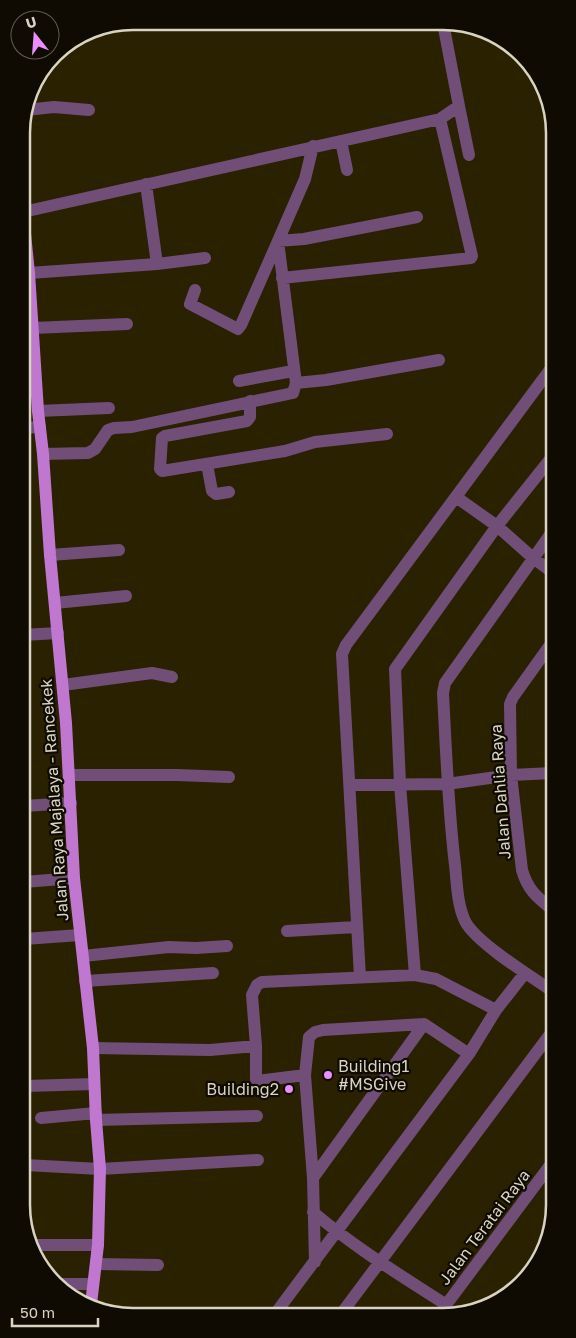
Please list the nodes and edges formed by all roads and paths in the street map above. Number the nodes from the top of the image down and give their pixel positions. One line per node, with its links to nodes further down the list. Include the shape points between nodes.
1 (444, 30): 2 (street)
2 (459, 106): 5 (street); 8 (street)
3 (33, 109): 4 (street, via 54,106)
4 (89, 110)
5 (440, 119): 6 (street); 17 (street, via 471,258)
6 (340, 141): 7 (street); 9 (street)
7 (313, 146): 10 (street); 13 (street, via 305,179)
8 (469, 155)
9 (347, 170)
10 (146, 184): 11 (street); 15 (street)
11 (30, 206)
12 (417, 217): 13 (street, via 304,239)
13 (278, 240): 17 (street); 18 (street, via 240,328 190,304)
14 (205, 258): 15 (street)
15 (157, 264): 16 (street)
16 (30, 272)
17 (282, 278): 24 (street)
18 (195, 290)
19 (30, 311): 21 (main road, Jalan Raya Majalaya - Rancekek)
20 (127, 324): 21 (street)
21 (33, 328): 27 (main road, Jalan Raya Majalaya - Rancekek)
22 (439, 360): 24 (street, via 326,380)
23 (546, 375): 38 (street)
24 (294, 377): 25 (street); 28 (street, via 293,393)
25 (239, 381)
26 (30, 387): 27 (street)
27 (36, 387): 30 (main road, Jalan Raya Majalaya - Rancekek)
28 (250, 401): 34 (street, via 111,429 88,453); 35 (street, via 247,421 162,438 160,470)
29 (110, 408): 30 (street)
30 (38, 411): 31 (main road, Jalan Raya Majalaya - Rancekek)
31 (40, 427): 32 (street); 34 (main road, Jalan Raya Majalaya - Rancekek)
32 (30, 428)
33 (386, 434): 35 (street, via 315,442 284,451)
34 (43, 454): 42 (main road, Jalan Raya Majalaya - Rancekek)
35 (207, 464): 37 (street, via 212,491 216,494)
36 (546, 465): 39 (street)
37 (229, 492)
38 (456, 497): 39 (street); 58 (street, via 342,654)
39 (497, 526): 43 (street); 56 (street, via 395,669)
40 (546, 540): 43 (street)
41 (119, 550): 42 (street)
42 (50, 555): 46 (main road, Jalan Raya Majalaya - Rancekek)
43 (533, 558): 44 (street); 57 (street, via 446,683 443,693)
44 (546, 568)
45 (126, 596): 46 (street)
46 (56, 604): 47 (main road, Jalan Raya Majalaya - Rancekek)
47 (58, 633): 48 (street); 51 (main road, Jalan Raya Majalaya - Rancekek)
48 (30, 635)
49 (546, 651): 54 (street, Jalan Dahlia Raya, via 510,704)
50 (172, 677): 51 (street, via 152,673)
51 (63, 684): 53 (main road, Jalan Raya Majalaya - Rancekek)
52 (546, 773): 54 (street)
53 (69, 775): 55 (street); 59 (main road, Jalan Raya Majalaya - Rancekek)
54 (511, 775): 57 (street); 63 (street, Jalan Dahlia Raya, via 522,870 526,883)
55 (229, 777)
56 (400, 784): 57 (street); 58 (street); 72 (street)
57 (447, 784): 71 (street, via 459,903 465,922 477,936)
58 (350, 785): 64 (street)
59 (71, 803): 60 (street); 61 (main road, Jalan Raya Majalaya - Rancekek)
60 (30, 806)
61 (74, 878): 62 (street); 66 (main road, Jalan Raya Majalaya - Rancekek)
62 (30, 882)
63 (546, 904)
64 (356, 927): 65 (street); 73 (street)
65 (287, 931)
66 (80, 936): 67 (street); 69 (main road, Jalan Raya Majalaya - Rancekek)
67 (30, 939)
68 (228, 946): 69 (street, via 169,947)
69 (82, 956): 74 (main road, Jalan Raya Majalaya - Rancekek)
70 (213, 973): 74 (street)
71 (525, 973): 75 (street); 76 (street)
72 (415, 975): 73 (street); 76 (street, via 436,978)
73 (360, 977): 79 (street, via 262,982 252,995)
74 (85, 981): 80 (main road, Jalan Raya Majalaya - Rancekek)
75 (546, 987)
76 (496, 1010): 81 (street)
77 (424, 1024): 81 (street); 82 (street, via 315,1032 309,1037); 92 (street)
78 (546, 1040): 98 (street)
79 (256, 1046): 80 (street, via 210,1050); 82 (street, via 256,1081)
80 (93, 1048): 83 (main road, Jalan Raya Majalaya - Rancekek)
81 (469, 1054): 94 (street)
82 (305, 1076): 92 (street)
83 (94, 1084): 84 (street); 85 (main road, Jalan Raya Majalaya - Rancekek)
84 (30, 1086)
85 (96, 1116): 86 (street); 87 (street); 90 (main road, Jalan Raya Majalaya - Rancekek)
86 (257, 1116)
87 (41, 1118)
88 (258, 1160): 90 (street)
89 (30, 1166): 90 (street)
90 (100, 1169): 96 (main road, Jalan Raya Majalaya - Rancekek)
91 (546, 1171): 107 (street, Jalan Teratai Raya)
92 (313, 1178): 93 (street)
93 (313, 1212): 94 (street); 97 (street)
94 (337, 1232): 97 (street); 98 (street)
95 (38, 1245): 96 (street)
96 (98, 1245): 99 (main road, Jalan Raya Majalaya - Rancekek)
97 (315, 1262): 104 (street)
98 (380, 1263): 105 (street); 106 (street)
99 (96, 1264): 100 (street); 102 (main road, Jalan Raya Majalaya - Rancekek)
100 (158, 1265)
101 (67, 1284): 102 (street)
102 (93, 1284): 103 (main road, Jalan Raya Majalaya - Rancekek)
103 (92, 1299)
104 (280, 1308)
105 (346, 1308)
106 (442, 1308)
107 (444, 1308)

